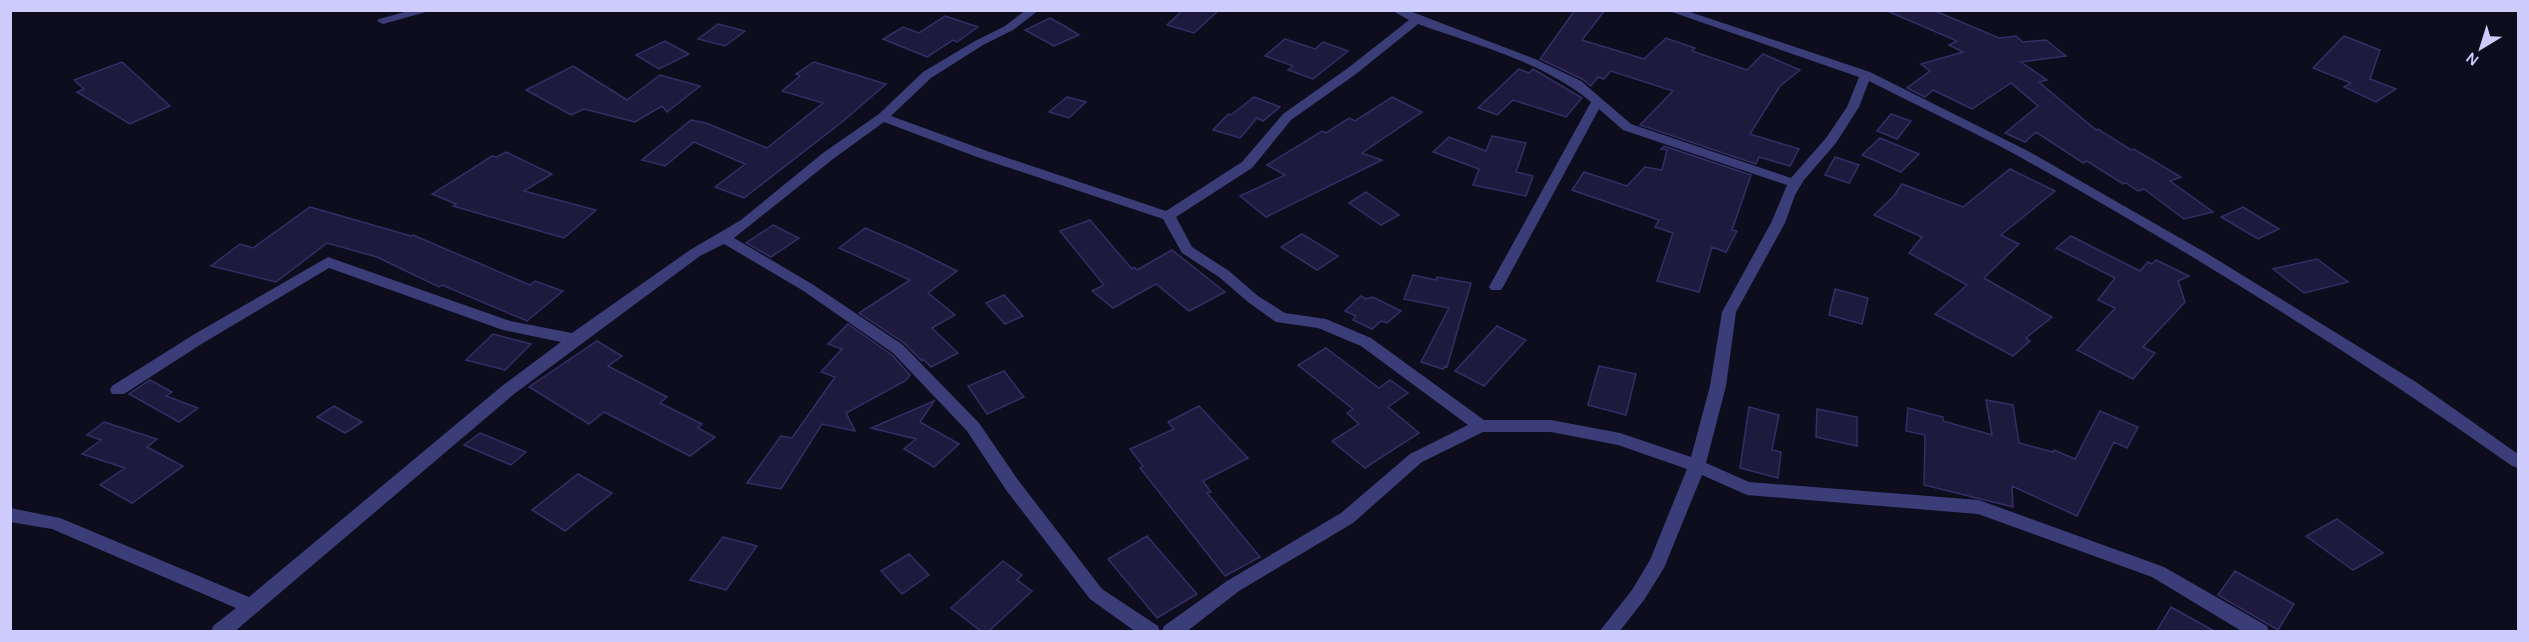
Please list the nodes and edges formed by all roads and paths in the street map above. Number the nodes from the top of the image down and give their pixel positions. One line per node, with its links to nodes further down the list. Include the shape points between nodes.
1 (428, 10): 6 (street)
2 (1034, 10): 9 (street, via 927,75)
3 (1396, 10): 5 (street)
4 (1671, 10): 7 (street)
5 (1417, 19): 8 (street, via 1532,62 1577,84); 11 (street, via 1287,117 1247,165)
6 (383, 21)
7 (1866, 75): 10 (street, via 1853,107); 17 (street, via 2023,154 2203,257 2410,386)
8 (1598, 100): 10 (street, via 1627,127); 13 (street)
9 (883, 117): 11 (street); 12 (street)
10 (1796, 184): 18 (street, via 1729,312 1718,386)
11 (1168, 216): 16 (street, via 1187,250 1281,318 1321,323 1366,342)
12 (724, 238): 14 (street); 22 (street, via 807,287 898,349 974,427 1012,485 1096,594)
13 (1496, 287)
14 (574, 339): 15 (street, via 508,326 328,262); 20 (street)
15 (118, 390)
16 (1481, 426): 18 (street, via 1551,426 1620,440); 23 (street, via 1416,459 1347,518 1233,586)
17 (2518, 462)
18 (1697, 466): 24 (street, via 1658,563); 25 (street, via 1747,488 1978,507 2158,572)
19 (10, 515): 20 (street, via 54,523)
20 (251, 606): 21 (street)
21 (220, 632)
22 (1151, 632)
23 (1172, 632)
24 (1608, 632)
25 (2260, 632)

